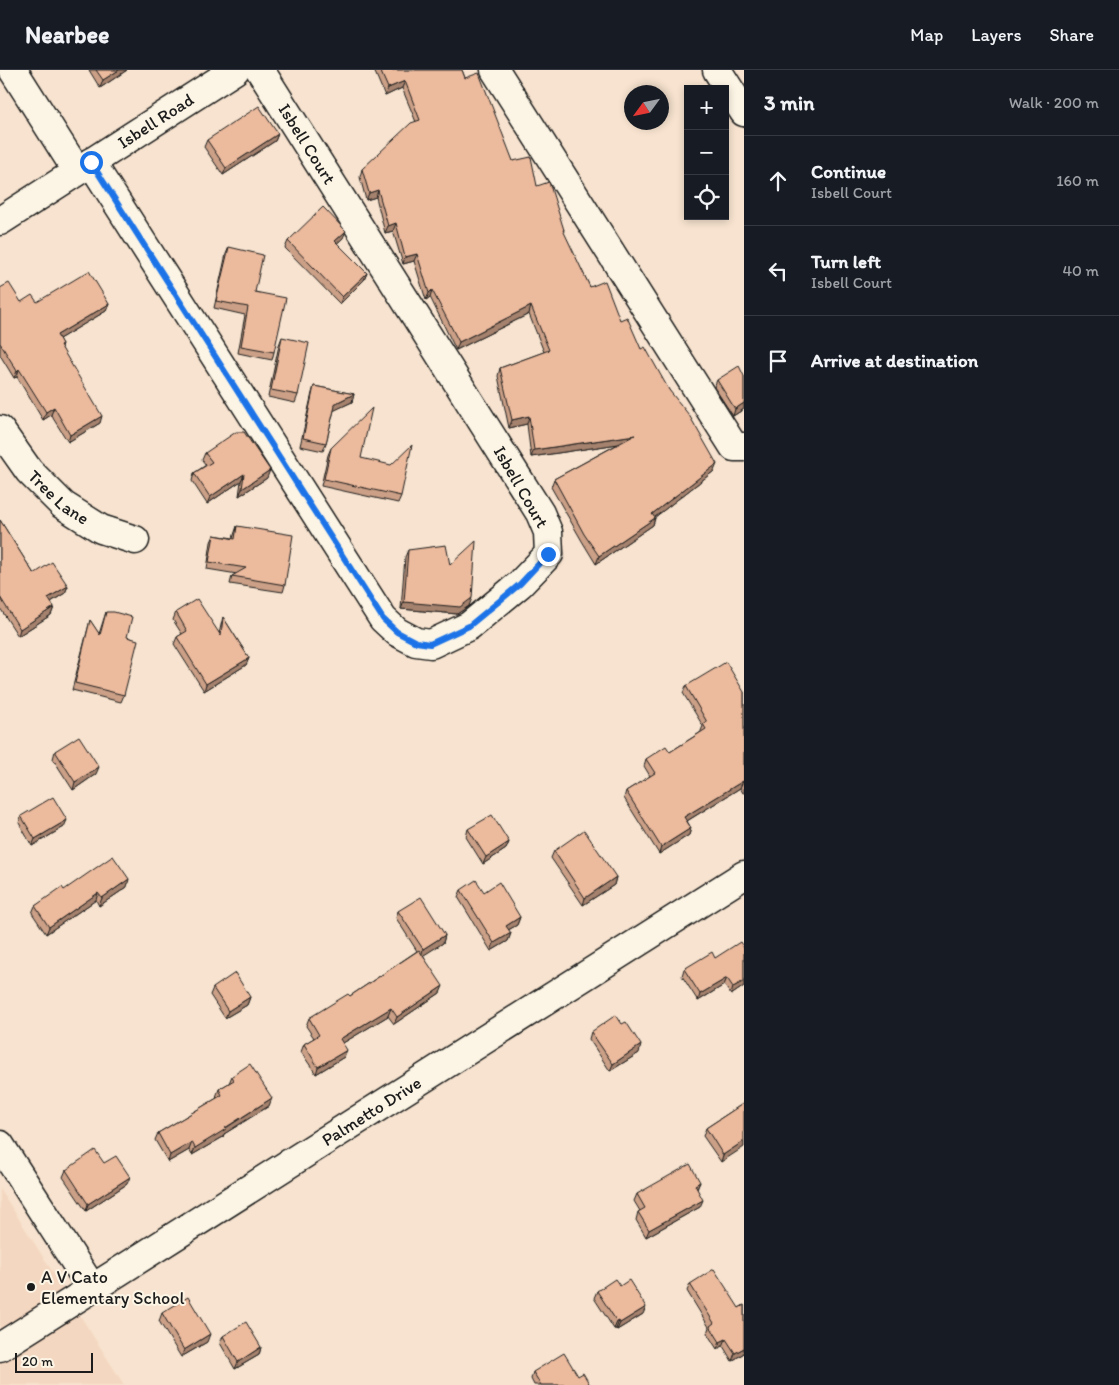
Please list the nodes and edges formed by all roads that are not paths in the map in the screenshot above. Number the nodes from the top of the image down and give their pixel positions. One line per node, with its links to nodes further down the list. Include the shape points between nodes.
1 (13, 70): 7 (street, Isbell Court)
2 (235, 70): 7 (street, Isbell Road)
3 (260, 70): 7 (street, Isbell Court, via 540,513 548,532 548,554 520,584 469,626 430,644 416,642 397,632 383,619)
4 (495, 70): 10 (street)
5 (717, 70): 6 (street)
6 (744, 112)
7 (84, 167): 8 (street, Isbell Road)
8 (0, 221)
9 (0, 430): 11 (street, Tree Lane, via 29,471 63,505 101,529)
10 (739, 447)
11 (135, 540)
12 (744, 875): 14 (street, Palmetto Drive)
13 (0, 1144): 14 (street)
14 (92, 1288): 15 (street, Palmetto Drive)
15 (0, 1347)

